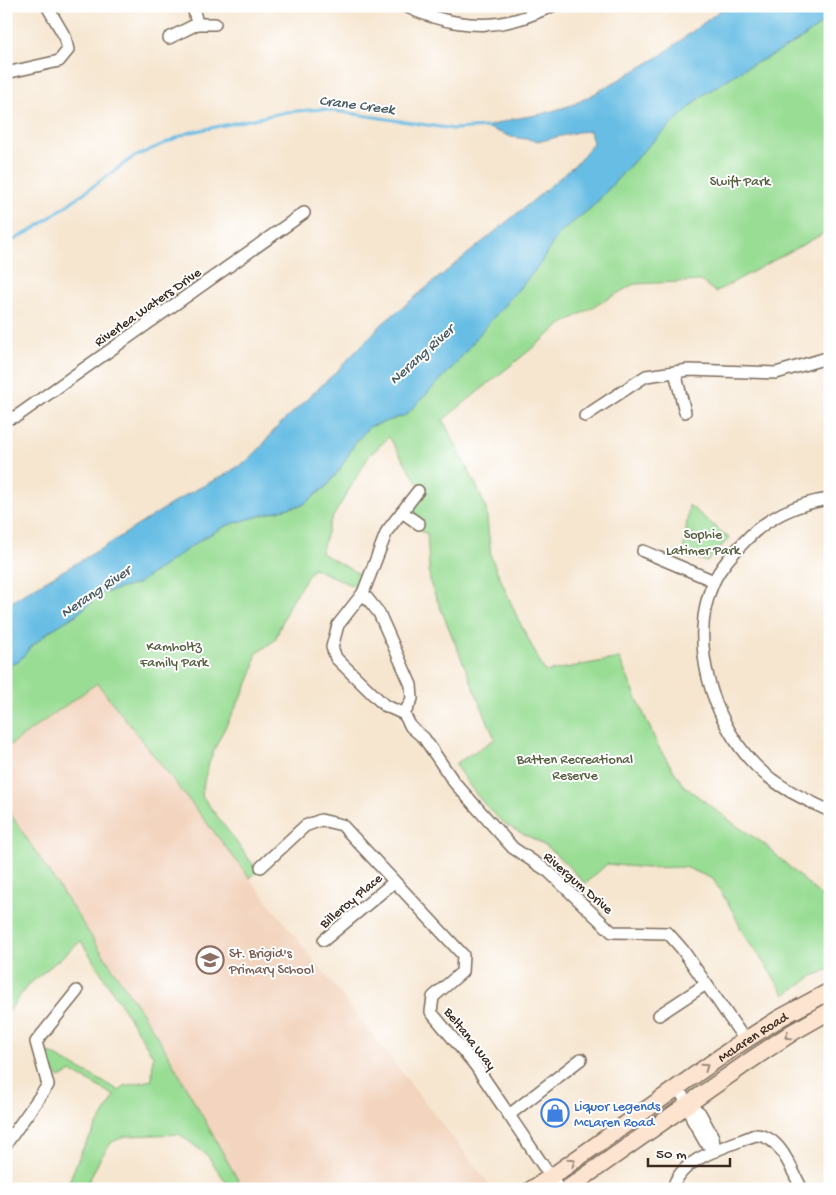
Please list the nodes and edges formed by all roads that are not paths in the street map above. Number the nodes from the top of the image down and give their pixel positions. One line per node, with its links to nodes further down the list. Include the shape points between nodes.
1 (47, 6): 8 (street, via 65,37 68,50 59,61)
2 (193, 6): 5 (street)
3 (405, 6): 4 (street, via 423,15 474,25 514,20)
4 (552, 6)
5 (197, 24): 6 (street); 7 (street)
6 (215, 24)
7 (169, 38)
8 (6, 73)
9 (304, 213): 14 (street, Riverlea Waters Drive, via 17,416)
10 (830, 357): 11 (street, via 776,373)
11 (675, 372): 12 (street); 13 (street, via 646,376)
12 (685, 412)
13 (585, 416)
14 (6, 419)
15 (418, 491): 17 (street, Rivergum Drive)
16 (830, 499): 20 (street, via 790,509 756,528 728,558)
17 (402, 512): 18 (street); 21 (street, Rivergum Drive, via 387,532)
18 (419, 524)
19 (644, 551): 20 (street)
20 (714, 581): 23 (street, via 704,624 704,656 713,693 729,730 756,766 776,784)
21 (363, 593): 22 (street, via 380,613 411,685 412,699); 22 (street, Rivergum Drive, via 338,625 332,647 336,658 384,705)
22 (404, 714): 27 (street, Rivergum Drive, via 454,782 513,848 549,872 612,932 668,933)
23 (830, 812)
24 (261, 867): 25 (street, Beltana Way, via 305,826 321,820 342,825)
25 (394, 882): 26 (street, Billeroy Place); 36 (street, Beltana Way, via 463,955 462,972 433,997 431,1012 475,1065)
26 (324, 940)
27 (706, 984): 31 (street); 32 (street, Rivergum Drive)
28 (76, 991): 37 (street, via 36,1042 48,1085)
29 (830, 991): 32 (main road, McLaren Road)
30 (830, 1011): 35 (main road, McLaren Road, one-way to 35, via 771,1046)
31 (659, 1015)
32 (744, 1040): 34 (main road, McLaren Road, one-way to 32)
33 (581, 1059): 36 (street)
34 (677, 1087): 35 (street); 39 (main road, McLaren Road, one-way to 34)
35 (688, 1104): 38 (street, via 700,1113 713,1138); 41 (main road, McLaren Road)
36 (509, 1115): 39 (street, Beltana Way)
37 (6, 1144)
38 (715, 1151): 42 (street, via 678,1174); 43 (street, via 755,1135 769,1138 777,1145)
39 (555, 1183): 40 (main road, McLaren Road)
40 (532, 1189)
41 (568, 1189)
42 (673, 1189)
43 (802, 1189)

